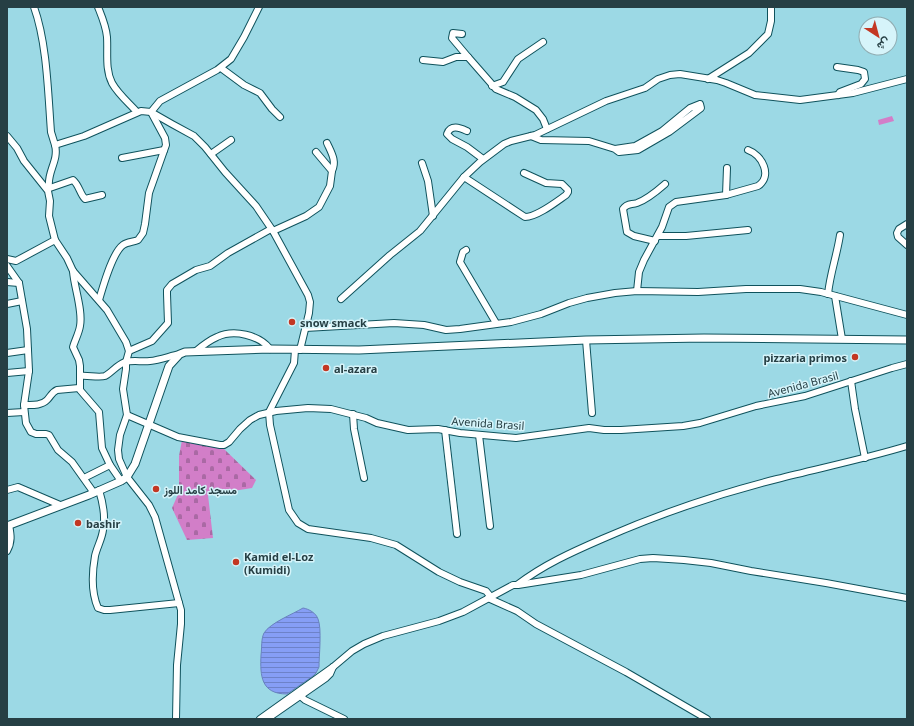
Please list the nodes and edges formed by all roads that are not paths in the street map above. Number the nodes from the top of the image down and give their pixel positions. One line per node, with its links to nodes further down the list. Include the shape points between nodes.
1 (34, 7): 24 (street, via 43,42)
2 (98, 7): 15 (street, via 106,31 107,62 111,80 118,92)
3 (259, 7): 10 (street, via 231,59)
4 (771, 7): 11 (street, via 768,34 749,52)
5 (462, 34): 7 (street, via 453,33 452,38)
6 (543, 42): 13 (street, via 518,58 503,82)
7 (468, 57): 8 (street, via 443,62); 13 (street)
8 (423, 60)
9 (837, 67): 14 (street, via 864,72 866,79 861,84 840,92)
10 (221, 68): 16 (street, via 160,101); 17 (street, via 260,93)
11 (708, 79): 14 (street, via 726,82 755,95 791,100); 18 (street, via 680,74 662,77 646,88 606,101)
12 (907, 79): 14 (street)
13 (492, 86): 18 (street, via 536,110 544,119)
14 (838, 96)
15 (137, 112): 16 (street); 24 (street, via 93,132)
16 (151, 112): 26 (street, via 165,138); 29 (street, via 194,136)
17 (280, 117)
18 (547, 129): 21 (street)
19 (467, 131): 31 (street, via 454,128 447,134 452,140)
20 (7, 136): 38 (street, via 24,161)
21 (531, 136): 25 (street, via 541,140 589,141); 31 (street, via 511,140)
22 (231, 140): 29 (street)
23 (327, 143): 34 (street, via 334,159)
24 (54, 145): 38 (street, via 56,156)
25 (615, 149): 25 (street, via 619,152 638,150 669,132 701,108 700,104 690,108 662,131 635,146)
26 (164, 150): 30 (street); 61 (street, via 149,193 143,232 138,240 124,244 117,253)
27 (748, 150): 40 (street, via 763,162 764,180 758,186)
28 (316, 152): 34 (street)
29 (212, 154): 43 (street, via 252,201)
30 (122, 158)
31 (483, 159): 36 (street)
32 (422, 163): 41 (street, via 428,181)
33 (727, 168): 40 (street)
34 (332, 171): 43 (street, via 330,186 319,207 306,216)
35 (524, 173): 36 (street, via 546,183 562,184 568,192 538,213 525,217)
36 (464, 177): 41 (street)
37 (665, 184): 46 (street, via 647,198 628,204 623,209 627,232 634,236)
38 (48, 188): 39 (street, via 72,180 85,199); 47 (street, via 49,216)
39 (102, 195)
40 (726, 195): 46 (street, via 672,204 667,209 664,223)
41 (433, 216): 60 (street, via 412,239)
42 (907, 224): 48 (street, via 897,233)
43 (272, 230): 66 (street, via 308,295 309,313); 72 (street, via 228,253 210,266 196,270 172,284 167,290 168,323 152,341)
44 (748, 230): 46 (street)
45 (840, 235): 58 (street)
46 (656, 238): 57 (street, via 639,272)
47 (55, 240): 51 (street); 53 (street, via 68,258)
48 (907, 245)
49 (466, 250): 65 (street, via 460,262)
50 (7, 259): 51 (street)
51 (16, 261): 54 (street)
52 (7, 266): 54 (street)
53 (73, 271): 61 (street); 81 (street, via 80,326 73,347 79,360)
54 (15, 276): 56 (street)
55 (7, 282): 56 (street)
56 (19, 283): 62 (street)
57 (637, 291): 58 (street, via 698,292 800,288); 65 (street, via 569,302 541,314)
58 (828, 294): 59 (street)
59 (835, 296): 64 (street); 67 (street)
60 (341, 299)
61 (99, 300): 72 (street)
62 (22, 301): 63 (street); 71 (street)
63 (7, 304)
64 (907, 315)
65 (496, 323): 66 (street, via 446,330 424,325 394,323)
66 (304, 328): 73 (street)
67 (842, 339): 68 (main road); 69 (main road)
68 (586, 340): 73 (main road, via 432,348); 88 (street)
69 (907, 340)
70 (270, 349): 73 (main road); 74 (main road); 74 (street, via 265,343 253,337 228,334 217,337)
71 (28, 350): 75 (street); 79 (street)
72 (129, 350): 77 (street)
73 (298, 350): 86 (street)
74 (196, 351): 76 (main road)
75 (7, 353)
76 (180, 354): 77 (street, via 149,361); 91 (main road, via 169,366)
77 (126, 362): 81 (street, via 100,377); 90 (street, via 122,389)
78 (907, 364): 82 (street, Avenida Brasil)
79 (29, 371): 80 (street); 84 (street)
80 (7, 373)
81 (80, 376): 83 (street)
82 (851, 381): 93 (street, Avenida Brasil, via 798,398 756,406 682,426 621,430 589,428 516,438); 95 (street)
83 (79, 388): 84 (street, via 57,390 43,403); 96 (street, via 98,412 101,444)
84 (24, 405): 85 (street)
85 (24, 412): 87 (street); 97 (street, via 31,432 49,435 58,450 69,458)
86 (269, 412): 89 (street, Avenida Brasil, via 308,408 331,409); 91 (street, Avenida Brasil, via 250,420 224,445 183,438); 108 (street, via 290,510 298,523 308,529 360,536 396,545 439,572 486,592)
87 (7, 413)
88 (592, 413)
89 (353, 414): 92 (street, Avenida Brasil, via 408,430); 98 (street)
90 (127, 416): 91 (street, Avenida Brasil); 99 (street, via 118,450)
91 (149, 425): 99 (main road, via 135,464)
92 (445, 430): 93 (street, Avenida Brasil); 105 (street)
93 (480, 435): 104 (street)
94 (907, 446): 95 (street)
95 (865, 458): 107 (street, via 768,481 657,515 558,558)
96 (110, 465): 97 (street); 99 (street)
97 (84, 478): 101 (street)
98 (364, 478)
99 (124, 479): 101 (main road); 110 (street, via 149,505 155,517)
100 (7, 490): 102 (street, via 18,486)
101 (96, 492): 102 (main road); 110 (street, via 103,506 104,522 92,575 98,608 110,610)
102 (60, 505): 103 (main road)
103 (8, 525): 106 (street, via 11,544)
104 (490, 526)
105 (457, 534)
106 (7, 551)
107 (517, 585): 108 (street); 109 (street, via 581,575 640,559 653,558 711,563)
108 (489, 598): 111 (street, via 450,617 369,642 352,651); 115 (street, via 517,611)
109 (907, 598)
110 (179, 603): 113 (street, via 181,624)
111 (299, 695): 112 (street); 114 (street)
112 (264, 718)
113 (176, 719)
114 (344, 719)
115 (707, 719)

